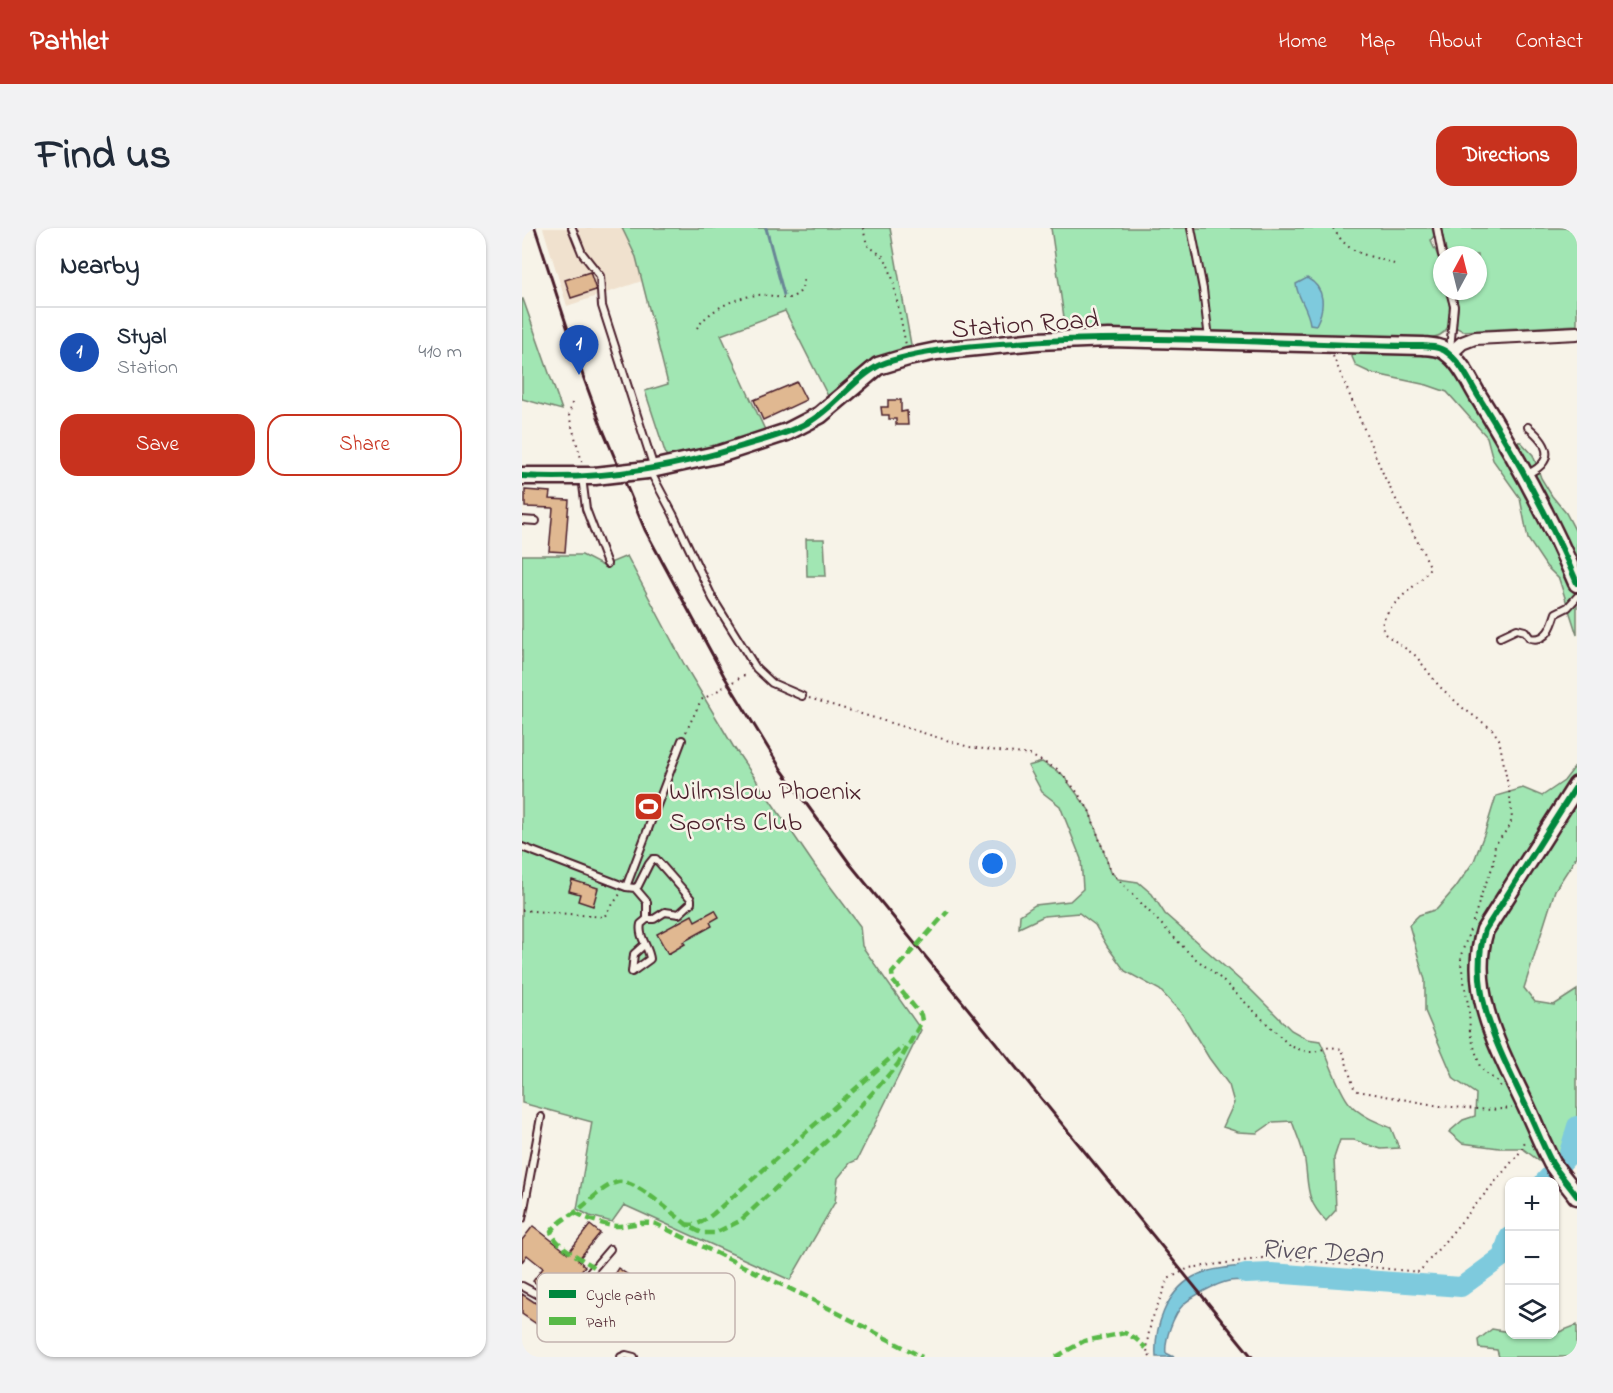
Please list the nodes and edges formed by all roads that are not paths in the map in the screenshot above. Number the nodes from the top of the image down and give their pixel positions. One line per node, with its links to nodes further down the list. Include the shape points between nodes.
1 (572, 228): 10 (lane, via 582,253 600,276 602,306)
2 (1191, 228): 7 (lane)
3 (1437, 228): 4 (lane)
4 (1440, 246)
5 (1452, 300): 8 (lane)
6 (1577, 333): 8 (street, via 1474,338)
7 (1209, 340): 8 (street, Station Road, via 1423,346); 10 (street, Station Road, via 1066,339 964,347 908,357 878,366 833,406 807,423 720,454)
8 (1450, 354): 13 (street)
9 (1528, 427): 13 (lane, via 1542,438 1546,459)
10 (650, 469): 12 (street, Station Road, bridge); 20 (lane, via 713,599 756,668 772,683)
11 (522, 476): 12 (street, Station Road)
12 (588, 476): 16 (lane, via 586,509)
13 (1525, 476): 17 (street)
14 (522, 520): 15 (lane)
15 (536, 521)
16 (607, 564)
17 (1577, 583)
18 (1577, 597): 19 (lane, via 1556,613 1547,634 1540,639 1517,630)
19 (1500, 637)
20 (802, 696)
21 (682, 740): 24 (lane)
22 (1577, 785): 29 (street, via 1485,930 1480,959 1487,1018 1553,1164)
23 (522, 847): 24 (lane)
24 (626, 887): 25 (lane)
25 (636, 888): 26 (lane, via 647,902); 26 (lane, via 656,859 691,899 690,906 679,914 665,912)
26 (647, 919): 27 (lane, via 640,926)
27 (644, 945)
28 (541, 1118): 30 (lane)
29 (1573, 1190)
30 (522, 1219)
31 (610, 1249): 32 (lane)
32 (589, 1273)
33 (522, 1286): 34 (lane)
34 (537, 1294)
35 (621, 1357): 36 (lane)
36 (634, 1357)

